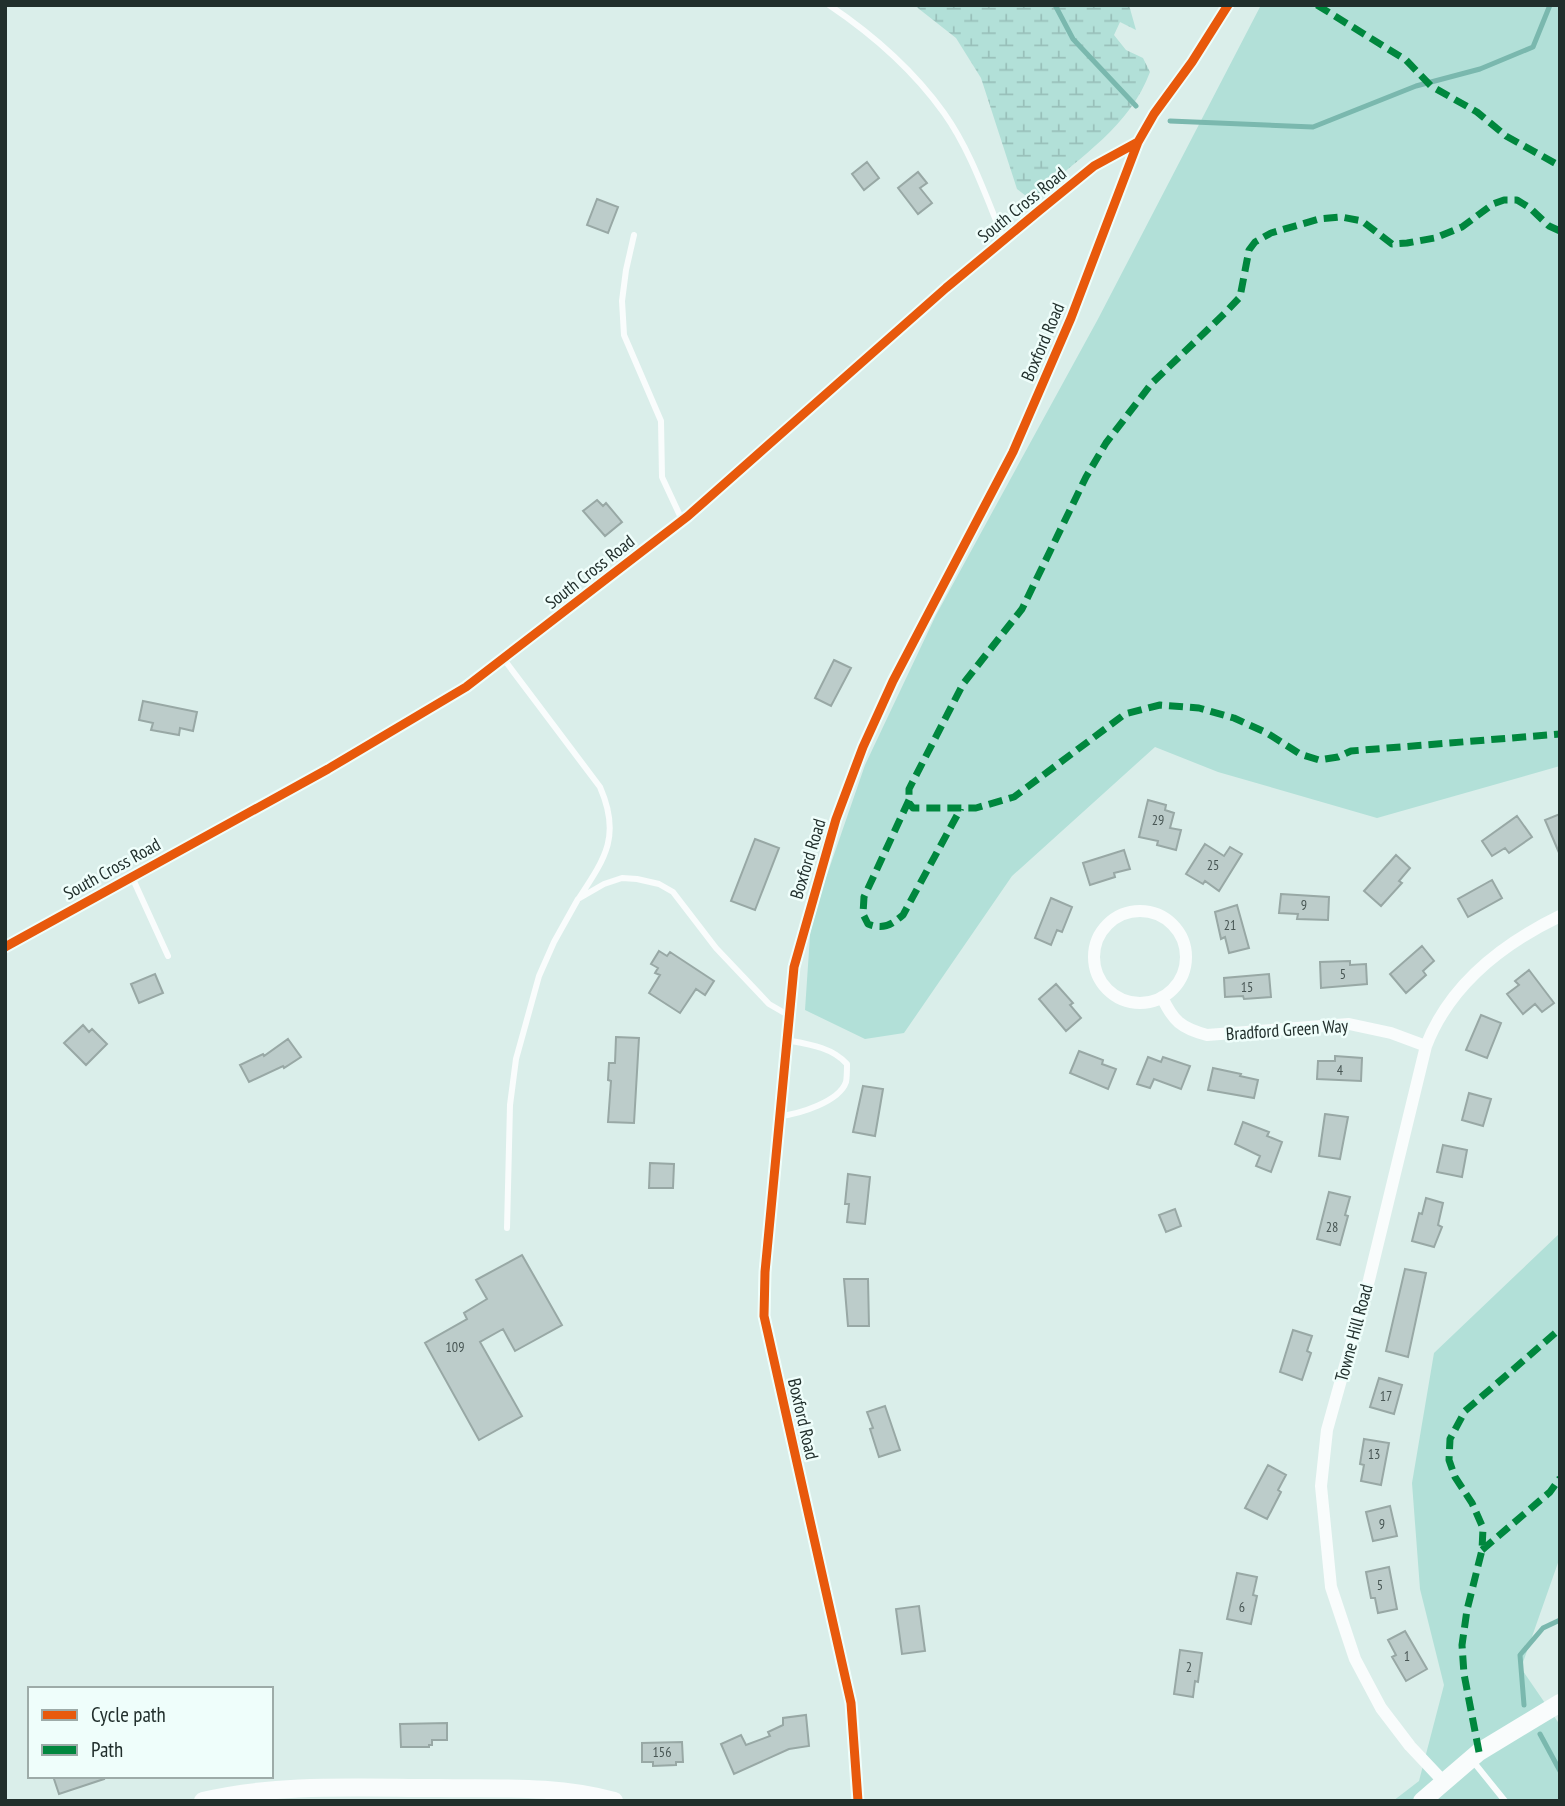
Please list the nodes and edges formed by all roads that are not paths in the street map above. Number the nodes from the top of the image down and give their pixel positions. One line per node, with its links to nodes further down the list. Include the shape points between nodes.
1 (830, 5): 5 (lane, via 918,80 945,114 980,181)
2 (1228, 5): 3 (street, Boxford Road)
3 (1138, 142): 5 (street, South Cross Road, via 1094,166); 14 (street, Boxford Road, via 1071,318 1013,452 863,747 811,899)
4 (634, 235): 6 (lane, via 622,301 624,335 661,421 662,477)
5 (1003, 240): 6 (street, South Cross Road)
6 (682, 520): 7 (street, South Cross Road)
7 (503, 658): 8 (street, South Cross Road, via 403,726); 9 (lane, via 600,787 610,809 608,845)
8 (132, 877): 11 (street, South Cross Road); 12 (lane)
9 (578, 899): 14 (lane, via 622,878 659,884 673,892 716,948 769,1004); 18 (lane, via 539,976 516,1059 509,1116)
10 (1560, 916): 16 (street, Towne Hill Road, via 1487,960 1452,998)
11 (5, 947)
12 (168, 956)
13 (1162, 997): 13 (street, via 1127,1001 1111,993 1099,979 1093,962 1095,944 1103,928 1117,916 1152,912 1168,920 1180,934 1186,951 1184,969 1176,985); 16 (street, Bradford Green Way, via 1171,1016 1189,1030 1207,1035 1349,1024)
14 (788, 1015): 15 (street, Boxford Road)
15 (786, 1040): 17 (street, Boxford Road); 17 (lane, via 840,1057 847,1064 847,1078 841,1089 818,1105)
16 (1426, 1046): 21 (street, Towne Hill Road, via 1327,1430 1321,1486 1331,1587 1355,1659 1381,1708)
17 (779, 1116): 25 (street, Boxford Road, via 764,1316 851,1703)
18 (507, 1227)
19 (1560, 1703): 20 (street)
20 (1471, 1759): 21 (street); 22 (lane)
21 (1444, 1782): 26 (street)
22 (1502, 1800)
23 (203, 1801): 24 (street, via 270,1791 377,1788 562,1789)
24 (614, 1801)
25 (858, 1801)
26 (1422, 1801)

